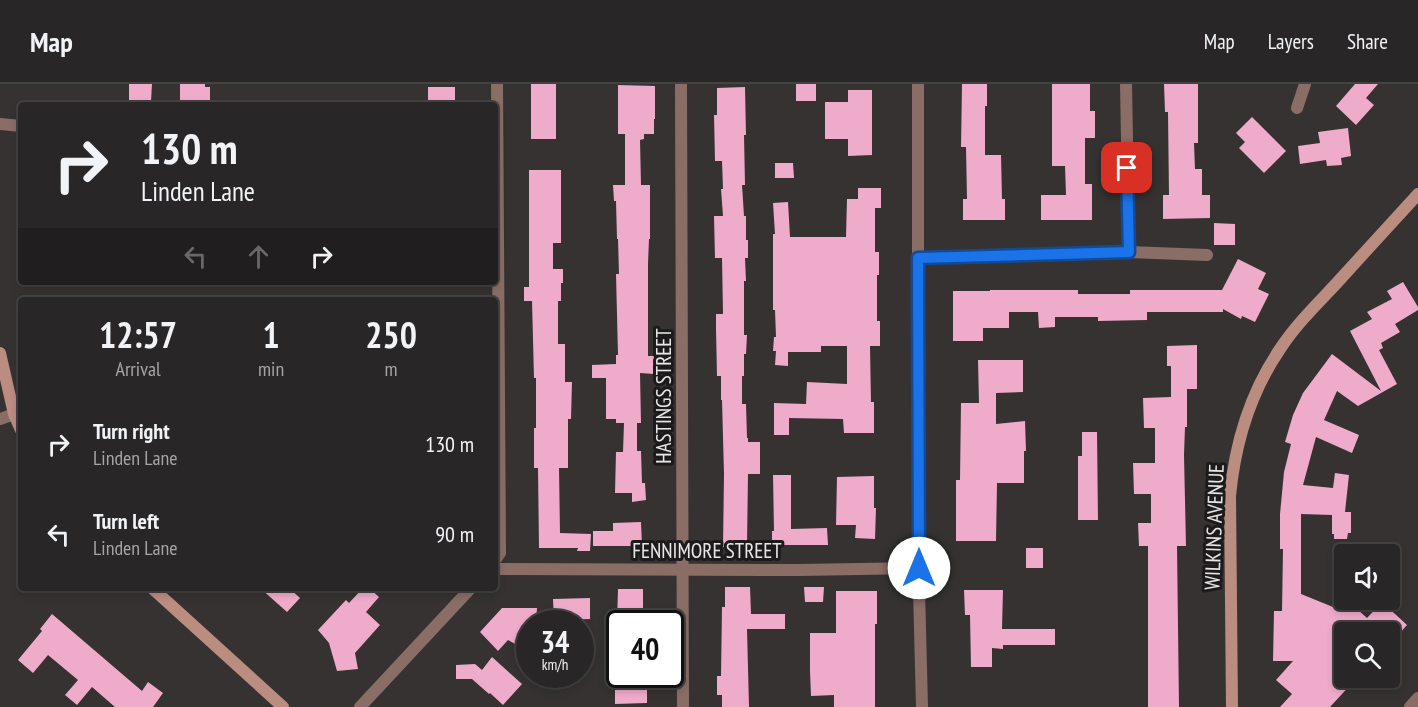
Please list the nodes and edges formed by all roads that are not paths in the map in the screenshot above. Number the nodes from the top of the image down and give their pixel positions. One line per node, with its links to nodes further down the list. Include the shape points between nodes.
1 (497, 84): 6 (street)
2 (681, 84): 22 (street, HASTINGS STREET)
3 (918, 84): 14 (street)
4 (1126, 84): 12 (street)
5 (1305, 84): 7 (street)
6 (497, 102)
7 (1298, 108)
8 (0, 124): 9 (street)
9 (18, 126)
10 (1418, 194): 30 (main road, WILKINS AVENUE, via 1280,348 1246,416 1230,496)
11 (498, 240): 19 (street)
12 (1129, 252): 13 (street); 14 (street)
13 (1207, 255)
14 (918, 258): 20 (street)
15 (0, 353): 16 (main road)
16 (14, 414): 17 (street); 18 (main road)
17 (0, 419)
18 (18, 423)
19 (498, 556)
20 (919, 568): 22 (street, FENNIMORE STREET); 29 (street)
21 (498, 569): 22 (street, FENNIMORE STREET)
22 (682, 570): 28 (street, HASTINGS STREET)
23 (155, 591): 26 (main road)
24 (468, 591): 27 (street)
25 (1418, 698): 31 (street)
26 (283, 707)
27 (360, 707)
28 (683, 707)
29 (922, 707)
30 (1232, 707)
31 (1410, 707)

